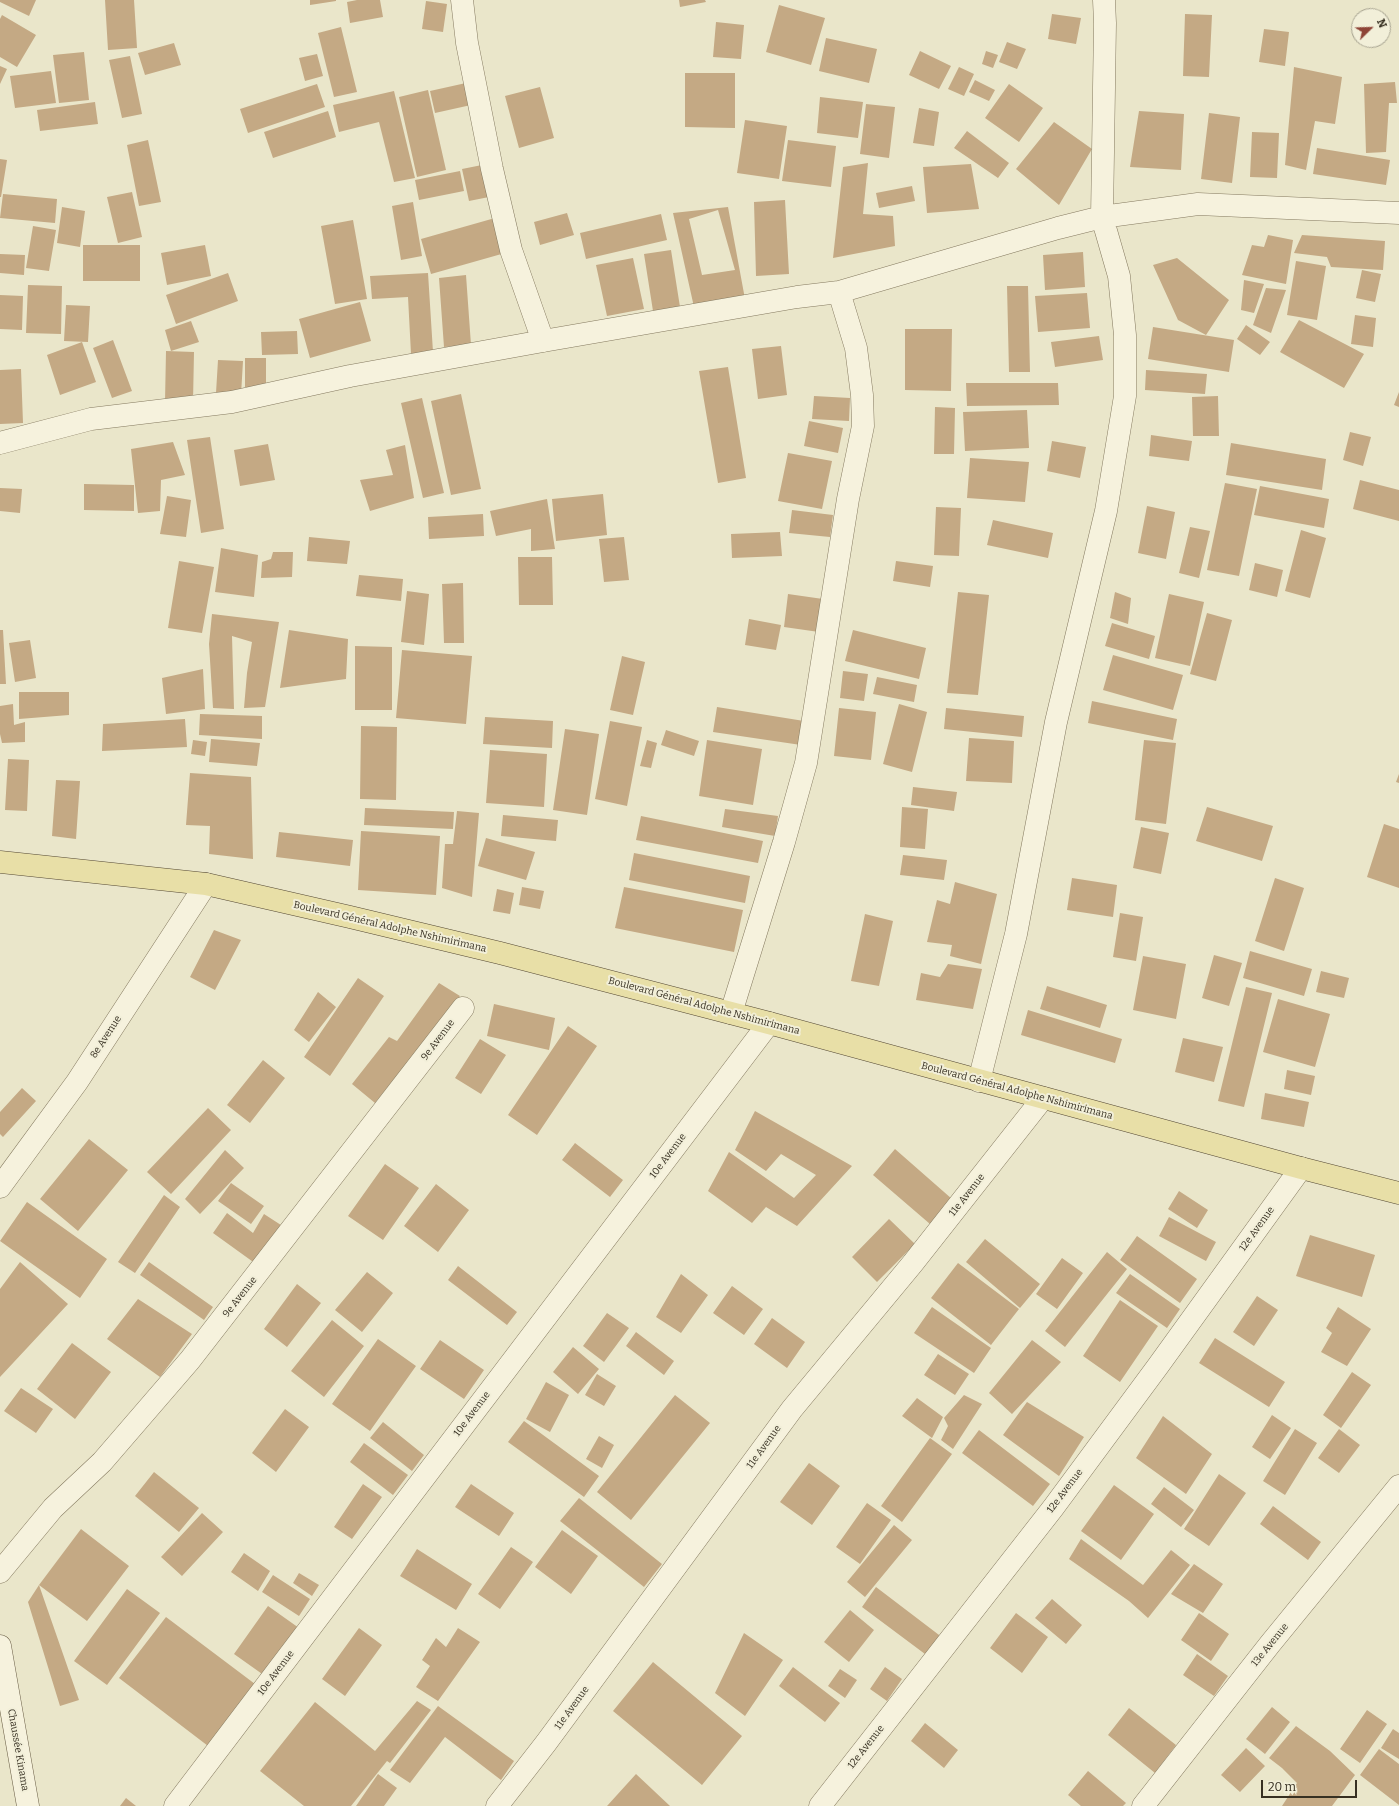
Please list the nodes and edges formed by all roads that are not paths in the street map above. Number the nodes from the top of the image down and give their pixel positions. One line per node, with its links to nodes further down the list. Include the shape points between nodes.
1 (462, 0): 6 (street, via 467,43 492,169 510,243)
2 (1104, 0): 4 (street)
3 (1399, 213): 4 (street, via 1198,204)
4 (1102, 217): 5 (street); 13 (street, via 1119,276 1125,335 1125,396 1106,511 1056,722 1016,934)
5 (839, 292): 6 (street); 11 (street, via 856,348 863,426 848,499 806,763)
6 (543, 341): 7 (street, via 350,376 232,402 91,419)
7 (0, 443)
8 (0, 862): 9 (main road, Boulevard Général Adolphe Nshimirimana)
9 (206, 884): 11 (main road, Boulevard Général Adolphe Nshimirimana, via 500,952); 16 (street, 8e Avenue, via 77,1082)
10 (463, 1008): 19 (street, 9e Avenue, via 190,1360 102,1462 53,1508)
11 (731, 1013): 12 (main road, Boulevard Général Adolphe Nshimirimana)
12 (769, 1023): 13 (main road, Boulevard Général Adolphe Nshimirimana); 22 (street, 10e Avenue)
13 (979, 1081): 14 (main road, Boulevard Général Adolphe Nshimirimana)
14 (1043, 1098): 15 (main road, Boulevard Général Adolphe Nshimirimana); 23 (street, 11e Avenue, via 913,1263 792,1409)
15 (1300, 1168): 17 (main road, Boulevard Général Adolphe Nshimirimana); 24 (street, 12e Avenue, via 1053,1508)
16 (0, 1187)
17 (1399, 1193)
18 (1399, 1486): 25 (street, 13e Avenue, via 1270,1644)
19 (0, 1572)
20 (0, 1646): 21 (street, Chaussée Kinama)
21 (28, 1806)
22 (175, 1806)
23 (497, 1806)
24 (820, 1806)
25 (1143, 1806)

